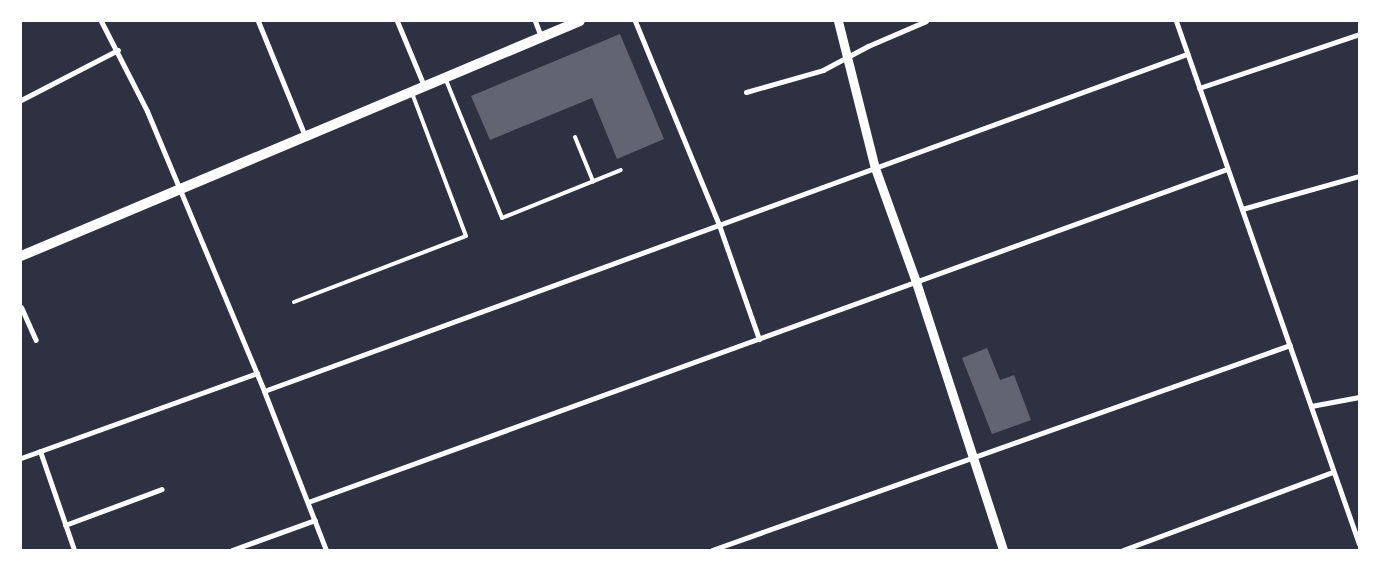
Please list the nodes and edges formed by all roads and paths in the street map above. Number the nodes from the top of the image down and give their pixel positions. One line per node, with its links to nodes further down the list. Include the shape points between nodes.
1 (101, 21): 12 (street)
2 (258, 21): 22 (street)
3 (397, 21): 16 (street)
4 (535, 21): 11 (street)
5 (580, 21): 11 (main road)
6 (635, 21): 30 (street)
7 (838, 21): 14 (street)
8 (926, 21): 14 (street)
9 (1176, 21): 13 (street)
10 (1359, 34): 17 (street)
11 (541, 38): 15 (main road)
12 (118, 50): 20 (street); 28 (street)
13 (1187, 54): 17 (street); 23 (street)
14 (846, 58): 19 (street, via 823,70); 23 (street)
15 (445, 78): 16 (main road); 27 (lane, via 502,218)
16 (424, 87): 18 (main road)
17 (1199, 88): 24 (street)
18 (412, 92): 22 (main road); 33 (lane, via 466,236)
19 (746, 92)
20 (21, 100)
21 (575, 136): 27 (lane)
22 (306, 137): 28 (main road)
23 (875, 168): 30 (street); 32 (street)
24 (1227, 169): 29 (street); 32 (street)
25 (620, 170): 27 (lane)
26 (1359, 176): 29 (street)
27 (593, 181)
28 (180, 189): 31 (main road); 38 (street)
29 (1242, 209): 37 (street)
30 (718, 225): 35 (street); 39 (street)
31 (21, 256)
32 (916, 282): 35 (street); 43 (street)
33 (294, 302)
34 (21, 307): 36 (street)
35 (759, 339): 47 (street)
36 (36, 340)
37 (1290, 345): 41 (street); 43 (street)
38 (257, 373): 39 (street); 42 (street)
39 (264, 391): 47 (street)
40 (1359, 397): 41 (street)
41 (1311, 406): 45 (street)
42 (40, 451): 44 (street); 49 (street)
43 (974, 457): 54 (street); 55 (street)
44 (21, 458)
45 (1333, 472): 50 (street); 56 (street)
46 (162, 489): 49 (street)
47 (308, 502): 48 (street)
48 (315, 520): 52 (street); 53 (street)
49 (65, 525): 51 (street)
50 (1359, 544)
51 (74, 550)
52 (232, 550)
53 (326, 550)
54 (712, 550)
55 (1002, 550)
56 (1123, 550)

